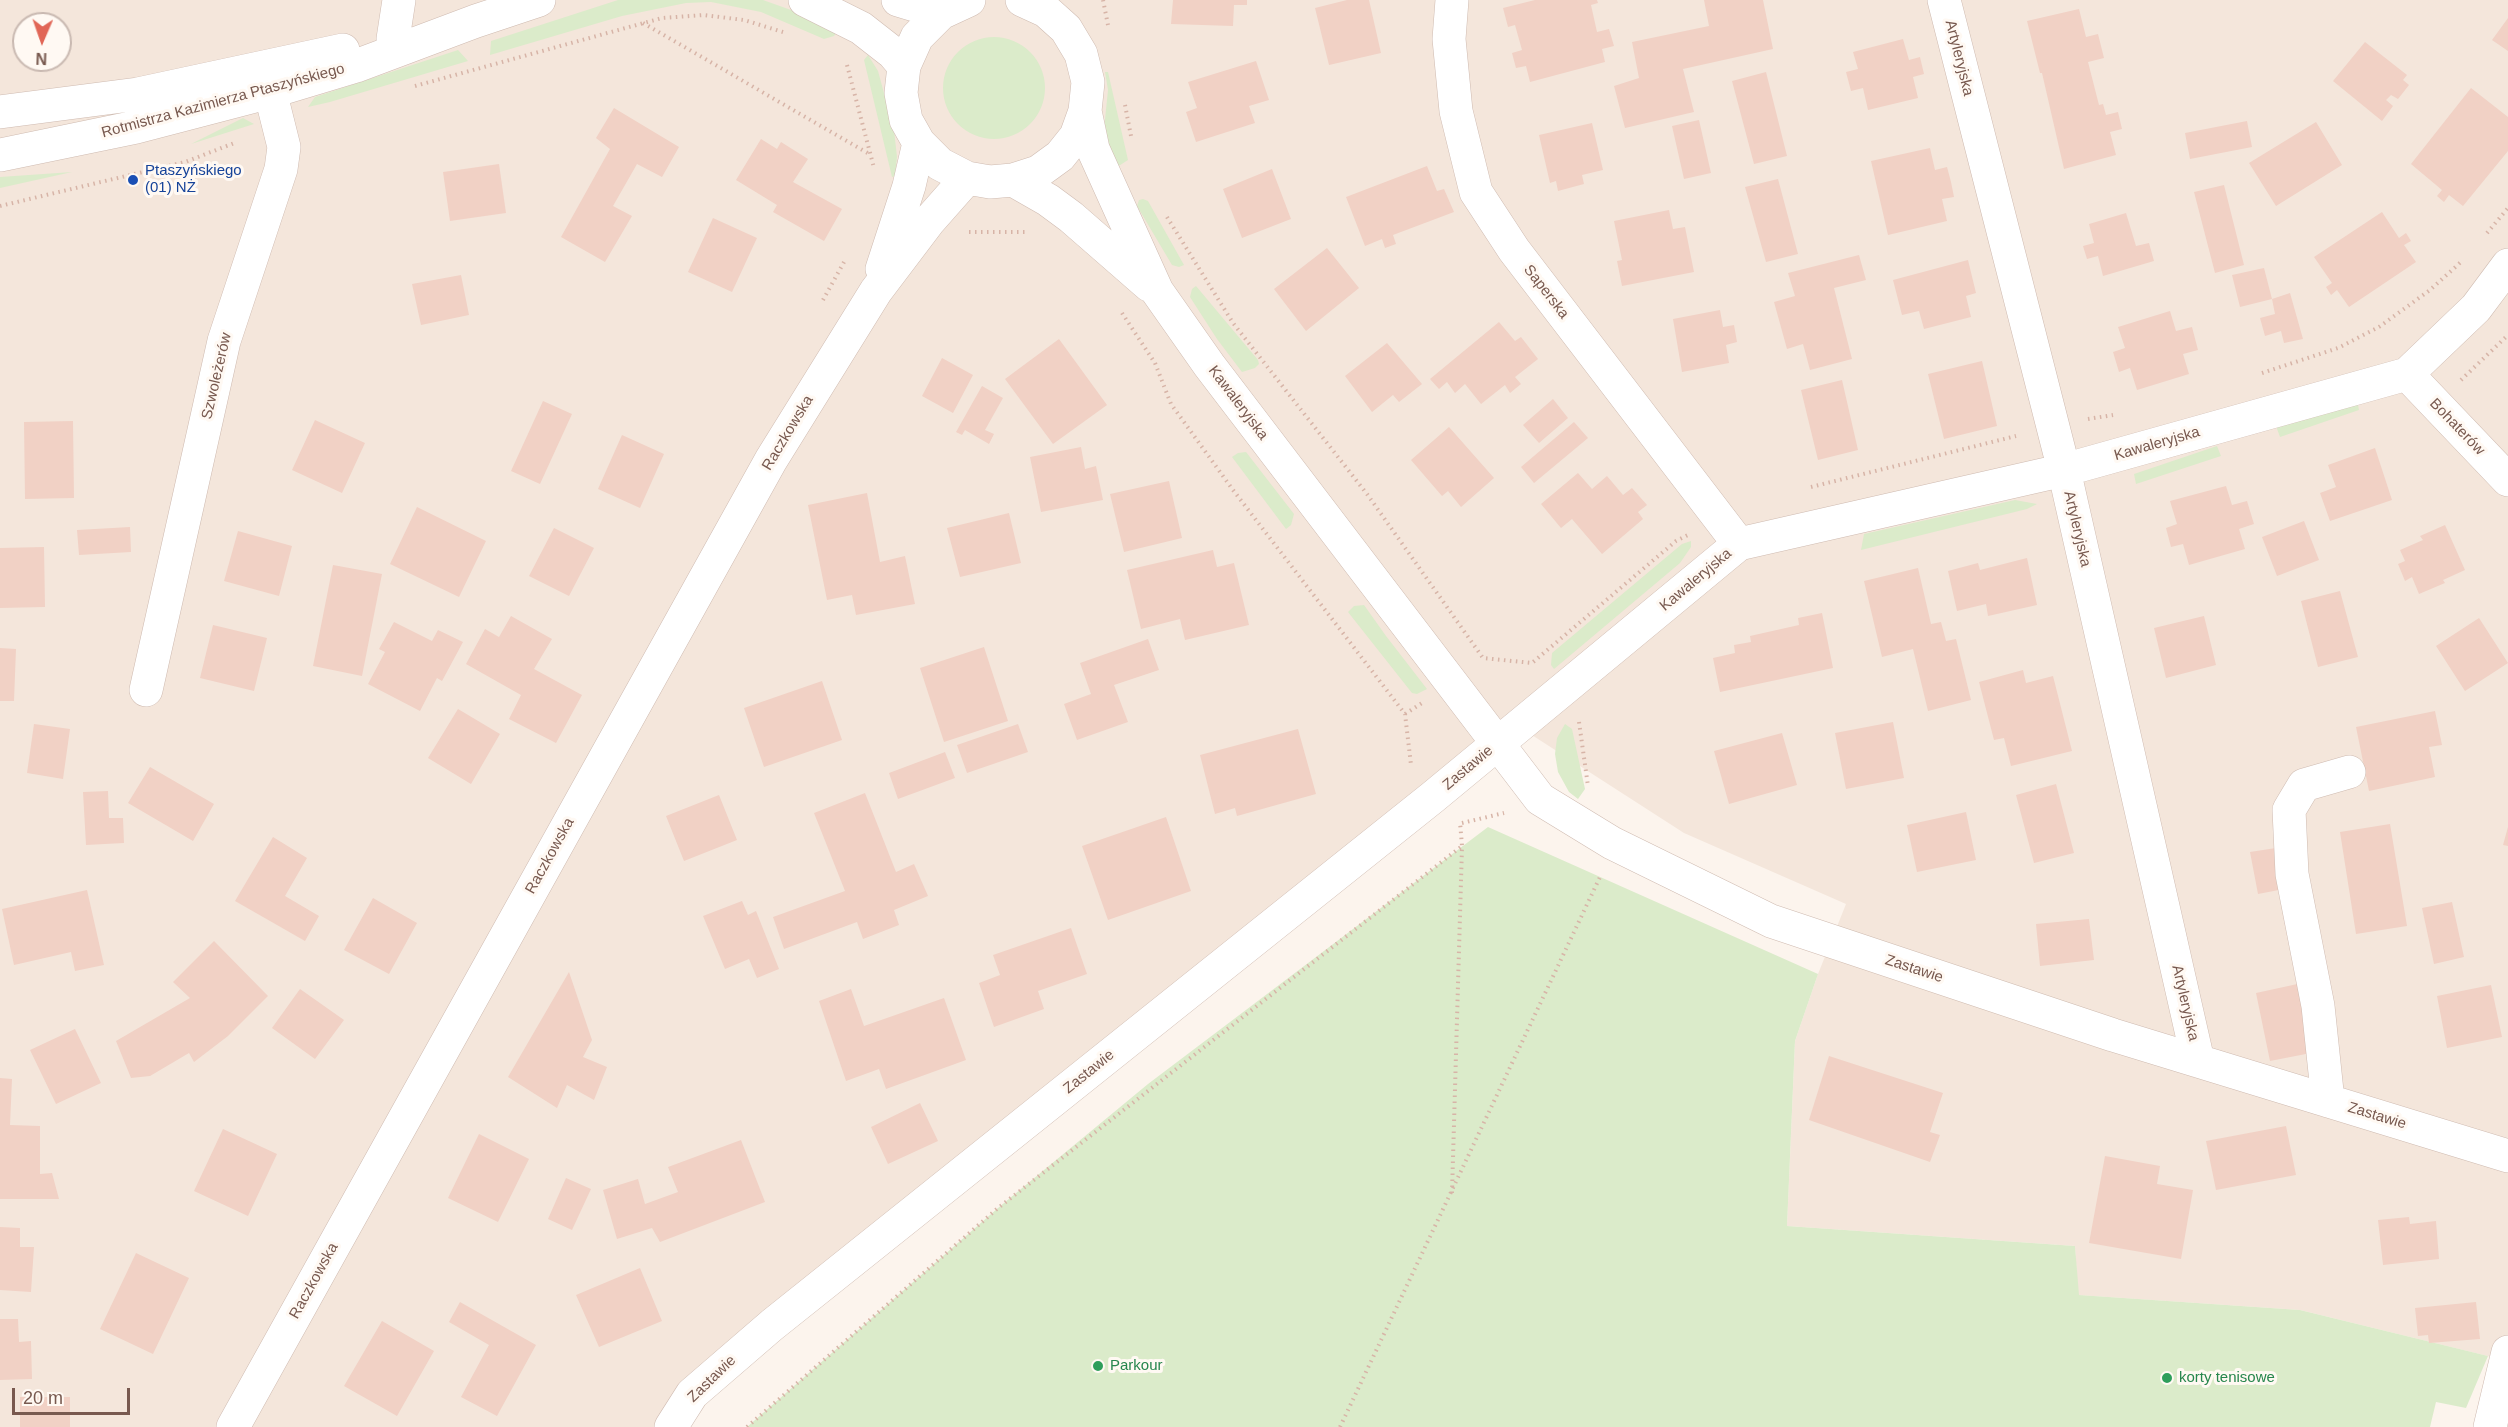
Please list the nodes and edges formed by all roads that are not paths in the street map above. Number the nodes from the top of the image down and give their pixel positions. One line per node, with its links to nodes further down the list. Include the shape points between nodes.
1 (399, 0): 11 (street)
2 (539, 0): 10 (street, Rotmistrza Kazimierza Ptaszyńskiego)
3 (805, 0): 12 (street, via 861,28)
4 (898, 0): 8 (street)
5 (1022, 0): 9 (street, via 1046,11)
6 (1452, 0): 26 (street, Saperska, via 1449,39 1456,111 1476,192 1514,250)
7 (1944, 0): 24 (street, Artyleryjska)
8 (955, 7): 12 (street, via 917,37)
9 (1068, 15): 14 (street, via 1088,82)
10 (476, 21): 11 (street, Rotmistrza Kazimierza Ptaszyńskiego); 13 (street, Rotmistrza Kazimierza Ptaszyńskiego, via 356,66)
11 (393, 39): 13 (street, Rotmistrza Kazimierza Ptaszyńskiego)
12 (904, 66): 16 (street, via 901,93 906,120)
13 (267, 80): 15 (street, Rotmistrza Kazimierza Ptaszyńskiego); 17 (street, Rotmistrza Kazimierza Ptaszyńskiego, via 135,126); 27 (street, Szwoleżerów, via 284,147 281,169 224,341)
14 (1086, 111): 19 (street, via 1076,136 1059,156 1038,172); 22 (street, Kawaleryjska, via 1093,149)
15 (0, 112)
16 (919, 143): 18 (street, via 940,165); 21 (street, Raczkowska)
17 (0, 155)
18 (967, 178): 19 (street); 21 (street, Raczkowska)
19 (1013, 180): 22 (street, Kawaleryjska, via 1071,217)
20 (2508, 265): 23 (street, Kawaleryjska, via 2476,308)
21 (876, 291): 34 (street, Raczkowska, via 771,460)
22 (1157, 291): 28 (street, Kawaleryjska, via 1209,365)
23 (2407, 374): 24 (street, Kawaleryjska); 25 (street, Bohaterów)
24 (2064, 470): 26 (street, Kawaleryjska); 30 (street, Artyleryjska)
25 (2508, 480)
26 (1739, 544): 28 (street, Kawaleryjska)
27 (146, 690)
28 (1499, 742): 30 (street, Zastawie, via 1540,799 1612,843 1771,921); 35 (street, Zastawie, via 772,1325 692,1394)
29 (2349, 772): 31 (street, via 2304,785 2289,810 2292,874 2318,1006)
30 (2198, 1061): 31 (street, Zastawie)
31 (2328, 1101): 32 (street, Zastawie)
32 (2508, 1156)
33 (2508, 1352): 36 (street)
34 (233, 1427)
35 (671, 1427)
36 (2490, 1427)

